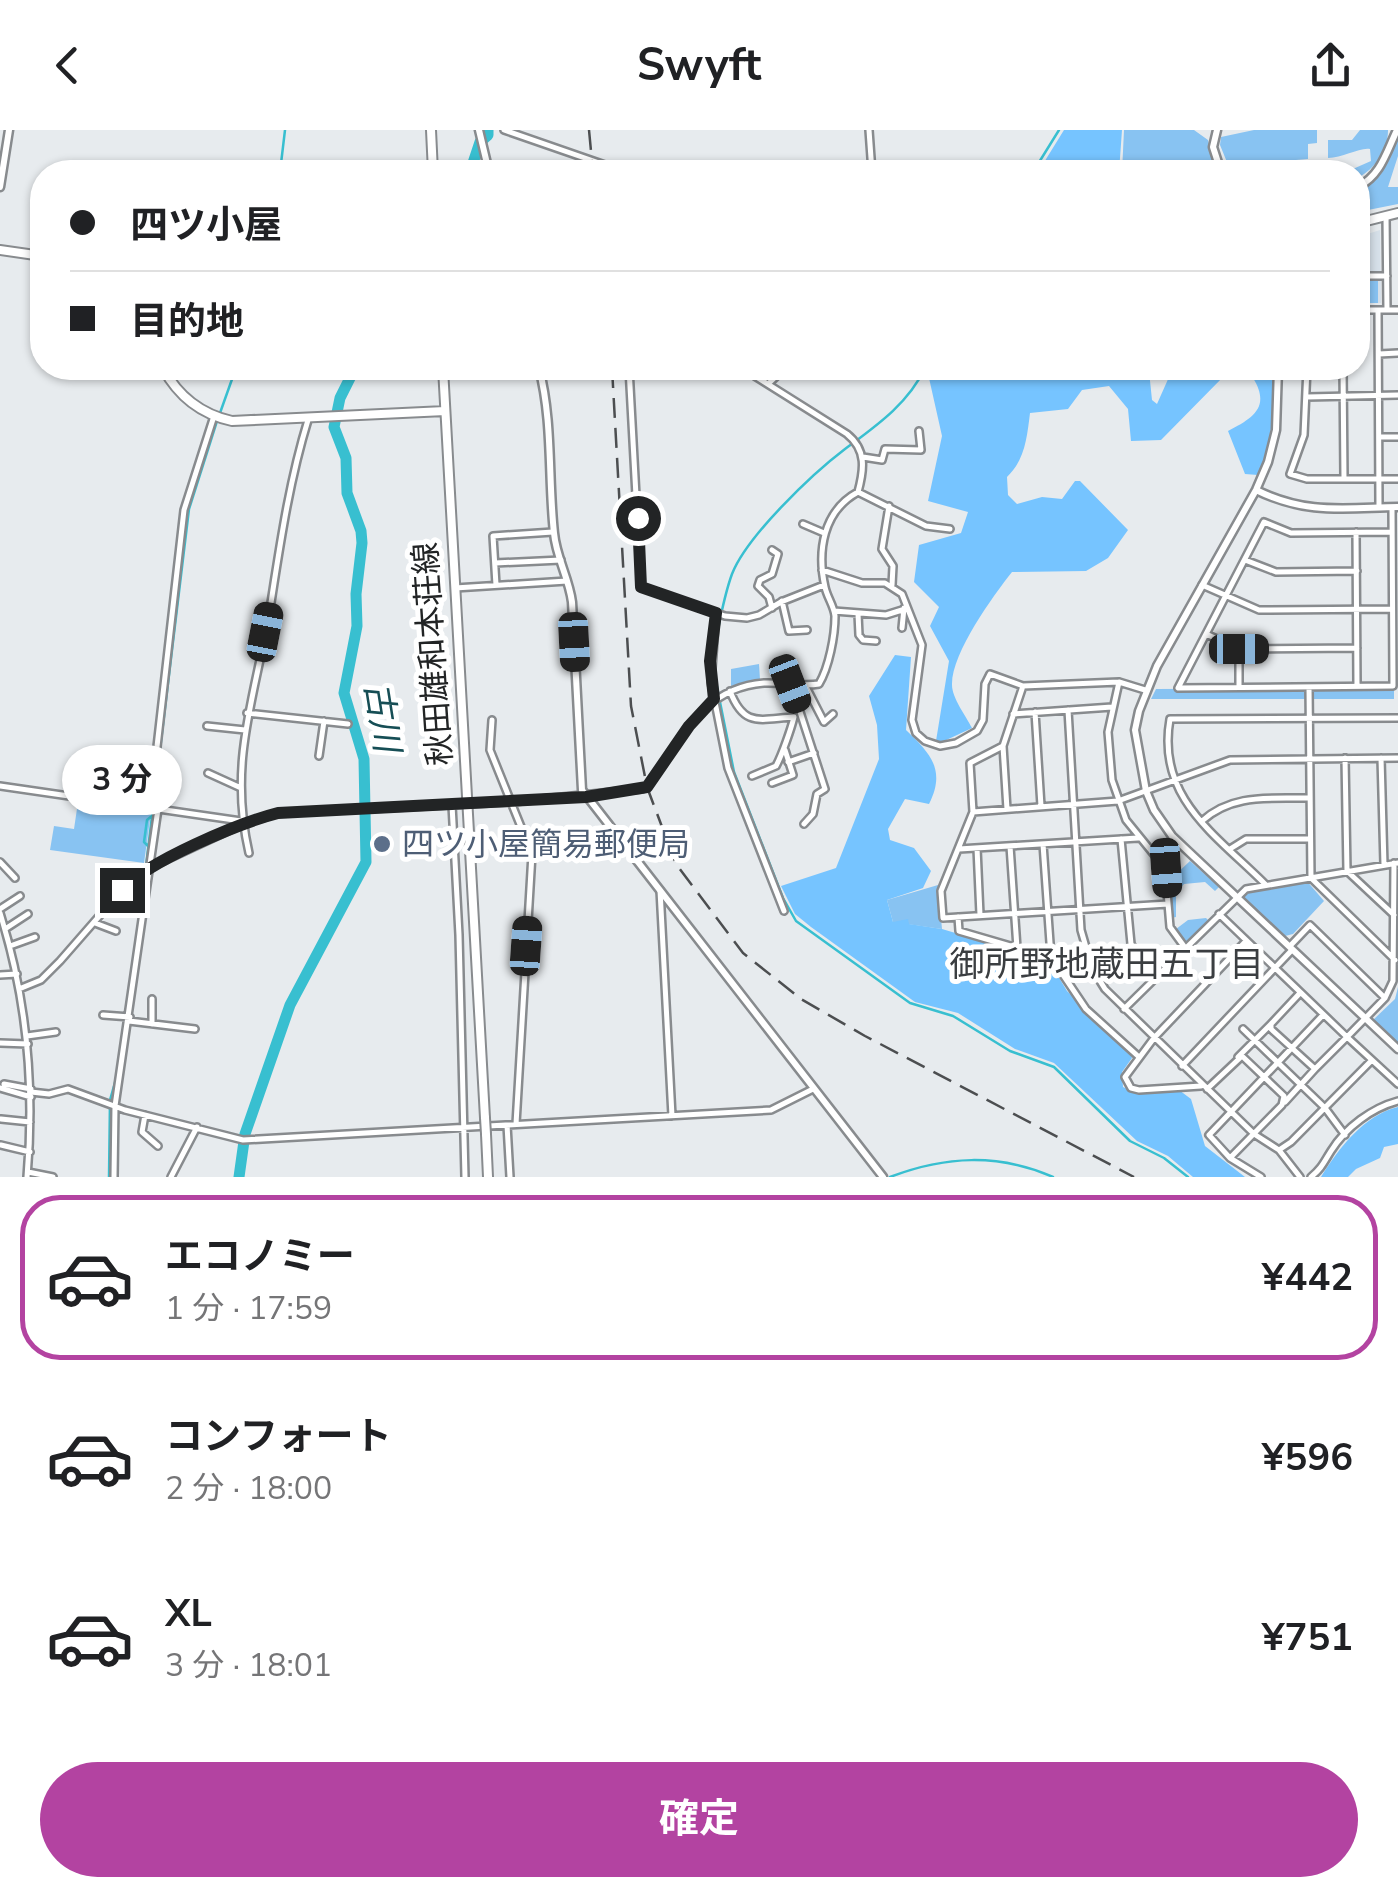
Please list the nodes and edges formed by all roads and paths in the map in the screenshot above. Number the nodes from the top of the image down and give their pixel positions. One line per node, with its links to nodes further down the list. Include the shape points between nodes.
1 (8, 130): 14 (street)
2 (431, 130): 8 (main road)
3 (504, 130): 10 (street)
4 (869, 130): 11 (street)
5 (1217, 130): 12 (street)
6 (1397, 130): 13 (street)
7 (479, 132): 9 (street)
8 (432, 160)
9 (486, 160)
10 (591, 160)
11 (871, 160)
12 (1217, 160)
13 (1370, 179)
14 (0, 187)
15 (1398, 213): 16 (main road)
16 (1386, 216): 17 (main road); 21 (street)
17 (1370, 219)
18 (0, 250): 19 (main road)
19 (30, 254)
20 (1370, 276): 21 (street)
21 (1387, 276): 24 (street)
22 (1370, 310): 23 (street)
23 (1378, 310): 24 (street); 27 (street)
24 (1387, 310): 25 (street)
25 (1398, 310)
26 (1398, 353): 27 (street)
27 (1379, 354): 38 (street)
28 (170, 380): 43 (main road)
29 (444, 380): 42 (main road, 秋田雄和本荘線)
30 (541, 380): 59 (street)
31 (631, 380): 82 (street, via 641,587)
32 (762, 380): 37 (street)
33 (772, 380): 37 (street)
34 (1278, 380): 52 (street, via 1275,442)
35 (1307, 380): 41 (street)
36 (1344, 380): 40 (street)
37 (768, 384): 48 (street, via 856,442)
38 (1379, 395): 39 (street); 40 (street); 46 (street)
39 (1398, 395)
40 (1344, 396): 41 (street); 49 (street)
41 (1308, 397): 49 (street, via 1290,474)
42 (445, 412): 44 (main road); 74 (main road, 秋田雄和本荘線)
43 (216, 417): 44 (main road); 138 (street, via 184,510)
44 (308, 420): 102 (street)
45 (919, 431): 48 (street, via 921,450 885,449 882,460)
46 (1379, 437): 47 (street); 50 (street)
47 (1398, 437)
48 (863, 457): 53 (street)
49 (1344, 479): 50 (street)
50 (1379, 479): 51 (street); 56 (street)
51 (1398, 479)
52 (1256, 490): 56 (street, via 1306,508); 73 (street)
53 (858, 492): 54 (street); 62 (street, via 837,508)
54 (889, 506): 58 (street, via 926,526); 72 (street, via 882,549 893,566)
55 (1395, 507): 56 (street); 61 (street)
56 (1380, 508)
57 (803, 524): 62 (street)
58 (950, 529)
59 (553, 532): 64 (street); 66 (street, via 493,536)
60 (1356, 532): 61 (street); 65 (street, via 1291,533 1264,522); 68 (street)
61 (1392, 532): 80 (street)
62 (824, 534): 67 (street)
63 (772, 550): 77 (street, via 778,554 772,574 758,586)
64 (561, 560): 66 (street); 69 (street)
65 (1245, 560): 68 (street, via 1276,572); 75 (street)
66 (494, 563): 70 (street)
67 (822, 570): 71 (street); 72 (street)
68 (1357, 571): 79 (street)
69 (570, 581): 70 (street); 130 (street)
70 (496, 585): 74 (street)
71 (824, 585): 76 (street); 81 (street)
72 (892, 585): 78 (street)
73 (1202, 586): 75 (street); 97 (street)
74 (455, 588): 134 (main road, 秋田雄和本荘線)
75 (1226, 596): 79 (street, via 1259,610); 86 (street)
76 (782, 601): 77 (street); 85 (street, via 789,631)
77 (772, 608): 82 (street, via 747,618)
78 (904, 608): 83 (street); 84 (street); 93 (street, via 922,645 912,720 925,742 956,743 978,731 990,674)
79 (1357, 609): 80 (street); 88 (street)
80 (1392, 609): 95 (street, via 1393,686)
81 (834, 610): 83 (street); 92 (street, via 825,674 818,684)
82 (719, 614): 98 (street, via 710,661)
83 (858, 614): 87 (street, via 859,634)
84 (902, 628)
85 (807, 630)
86 (1206, 634): 89 (street); 96 (street, via 1178,688)
87 (876, 641)
88 (1357, 648): 89 (street); 95 (street)
89 (1239, 649): 96 (street)
90 (1119, 682): 93 (street); 97 (street); 99 (street)
91 (790, 684): 92 (street); 98 (street, via 762,683); 103 (street)
92 (805, 684): 104 (street, via 824,722)
93 (1023, 686): 105 (street)
94 (1309, 686): 95 (street); 96 (street); 108 (street)
95 (1357, 686)
96 (1239, 687)
97 (1145, 690): 129 (street, via 1135,730)
98 (720, 695): 106 (street, via 750,719); 130 (street, via 689,726 647,787); 168 (street, via 728,768)
99 (1112, 707): 100 (street); 132 (street, via 1108,759)
100 (1068, 710): 101 (street); 135 (street)
101 (1035, 712): 105 (street); 137 (street)
102 (247, 713): 110 (street); 113 (street)
103 (802, 713): 106 (street); 116 (street)
104 (833, 714)
105 (1014, 714): 114 (street)
106 (794, 718): 115 (street)
107 (1398, 718): 108 (street)
108 (1310, 719): 118 (street); 125 (street, via 1170,720 1166,741)
109 (492, 720): 133 (street, via 490,750)
110 (324, 721): 111 (street); 117 (street)
111 (348, 724)
112 (207, 726): 113 (street)
113 (245, 730): 128 (street)
114 (1003, 746): 139 (street); 140 (street, via 970,763)
115 (784, 747): 122 (street); 124 (street, via 776,766)
116 (814, 753): 122 (street); 143 (street, via 825,789)
117 (320, 756)
118 (1310, 758): 119 (street); 125 (street, via 1230,760); 131 (street)
119 (1346, 758): 120 (street); 158 (street)
120 (1381, 758): 121 (street); 156 (street)
121 (1398, 758)
122 (788, 762): 126 (street, via 793,775)
123 (208, 773): 128 (street)
124 (752, 776)
125 (1173, 780): 129 (street); 142 (street)
126 (772, 783)
127 (0, 786): 138 (street)
128 (241, 788): 141 (street)
129 (1146, 791): 132 (street); 164 (street, via 1172,836)
130 (586, 797): 133 (street); 162 (street)
131 (1310, 798): 142 (street, via 1232,802); 146 (street)
132 (1118, 800): 135 (street); 144 (street)
133 (512, 802): 134 (street); 237 (street, via 532,854)
134 (468, 804): 136 (street); 252 (main road, 秋田雄和本荘線, bridge)
135 (1075, 804): 137 (street); 147 (street)
136 (452, 805): 141 (street, via 278,813); 239 (street)
137 (1042, 806): 139 (street)
138 (154, 808): 141 (street); 157 (street)
139 (1007, 809): 140 (street)
140 (974, 812): 151 (street)
141 (242, 822): 153 (street); 157 (street)
142 (1202, 822): 152 (street)
143 (804, 824)
144 (1138, 838): 145 (street); 165 (street, via 1166,868)
145 (1121, 839): 147 (street); 166 (street)
146 (1310, 839): 152 (street, via 1246,839); 160 (street)
147 (1076, 842): 148 (street); 167 (street)
148 (1043, 844): 149 (street); 170 (street)
149 (1010, 846): 150 (street); 172 (street)
150 (977, 848): 151 (street); 174 (street)
151 (959, 849): 176 (street, via 941,891 944,918)
152 (1230, 849): 161 (street)
153 (250, 853)
154 (0, 862): 159 (street)
155 (1396, 863): 156 (street); 175 (street)
156 (1384, 865): 158 (street)
157 (147, 869): 177 (street); 199 (street)
158 (1347, 872): 160 (street); 175 (street)
159 (15, 878)
160 (1311, 878): 161 (street); 187 (street)
161 (1265, 884): 164 (street)
162 (660, 887): 225 (street); 233 (street)
163 (20, 896): 169 (street)
164 (1236, 896): 173 (street); 185 (street)
165 (1168, 904): 166 (street); 184 (street, via 1170,928)
166 (1125, 906): 167 (street); 191 (street, via 1131,944)
167 (1080, 909): 170 (street); 196 (street, via 1092,968)
168 (784, 910)
169 (0, 911): 178 (street)
170 (1048, 911): 172 (street); 186 (street)
171 (28, 914): 178 (street)
172 (1014, 914): 174 (street); 183 (street)
173 (1219, 914): 181 (street); 184 (street)
174 (980, 916): 176 (street)
175 (1395, 916): 187 (street)
176 (958, 917): 183 (street, via 959,931)
177 (95, 923): 179 (street); 192 (street, via 41,980)
178 (5, 929): 182 (street)
179 (116, 931)
180 (35, 937): 182 (street)
181 (1246, 941): 188 (street); 208 (street)
182 (10, 946): 189 (street)
183 (1016, 948): 186 (street)
184 (1186, 949): 191 (street)
185 (1290, 950): 188 (street); 194 (street, via 1310,925); 200 (street)
186 (1051, 958): 214 (street, via 1086,1009)
187 (1395, 960): 194 (street)
188 (1274, 969): 193 (street); 218 (street)
189 (17, 974): 190 (street); 192 (street)
190 (0, 975)
191 (1155, 979): 196 (street)
192 (19, 989): 206 (street)
193 (1300, 993): 198 (street); 202 (street)
194 (1385, 998): 200 (street)
195 (152, 999): 201 (street)
196 (1124, 1009): 208 (street)
197 (103, 1015): 199 (street)
198 (1323, 1015): 207 (street); 212 (street)
199 (127, 1018): 201 (street); 229 (street)
200 (1364, 1019): 207 (street); 213 (street)
201 (152, 1024): 204 (street)
202 (1271, 1024): 209 (street); 212 (street)
203 (1243, 1028): 209 (street)
204 (195, 1029)
205 (56, 1032): 206 (street)
206 (27, 1036): 211 (street)
207 (1347, 1037): 216 (street); 219 (street)
208 (1154, 1038): 214 (street); 218 (street)
209 (1254, 1040): 215 (street); 217 (street)
210 (0, 1044): 211 (street)
211 (28, 1044): 226 (street)
212 (1291, 1049): 217 (street); 219 (street)
213 (1398, 1049)
214 (1139, 1057): 224 (street, via 1126,1078 1132,1088)
215 (1237, 1058): 220 (street, via 1246,1058); 224 (street)
216 (1371, 1060): 221 (street); 230 (street)
217 (1277, 1063): 220 (street); 223 (street)
218 (1182, 1066): 224 (street)
219 (1315, 1069): 223 (street)
220 (1264, 1077): 228 (street); 231 (street)
221 (1398, 1084)
222 (2, 1086): 226 (street)
223 (1301, 1086): 228 (street); 230 (street)
224 (1205, 1088): 231 (street)
225 (814, 1089): 233 (street, via 771,1110); 254 (street)
226 (31, 1093): 229 (street, via 68,1089); 235 (street)
227 (1398, 1101): 241 (street, via 1379,1106)
228 (1285, 1102): 240 (street)
229 (112, 1105): 232 (street); 249 (street)
230 (1325, 1108): 241 (street); 244 (street)
231 (1230, 1112): 240 (street); 246 (street, via 1209,1135)
232 (145, 1114): 238 (street); 243 (street, via 142,1132)
233 (672, 1116): 237 (street)
234 (1, 1119): 235 (street)
235 (30, 1122): 245 (street)
236 (506, 1124): 237 (street); 239 (street); 253 (street)
237 (516, 1124)
238 (196, 1127): 239 (street, via 243,1140); 250 (street)
239 (462, 1128): 251 (street)
240 (1254, 1134): 244 (street); 246 (street)
241 (1345, 1135): 257 (street)
242 (0, 1145): 245 (street)
243 (158, 1146)
244 (1279, 1150): 256 (street)
245 (30, 1152): 247 (street)
246 (1230, 1158): 255 (street)
247 (28, 1174): 248 (street)
248 (54, 1177)
249 (114, 1177)
250 (172, 1177)
251 (465, 1177)
252 (488, 1177)
253 (510, 1177)
254 (883, 1177)
255 (1261, 1177)
256 (1300, 1177)
257 (1311, 1177)

